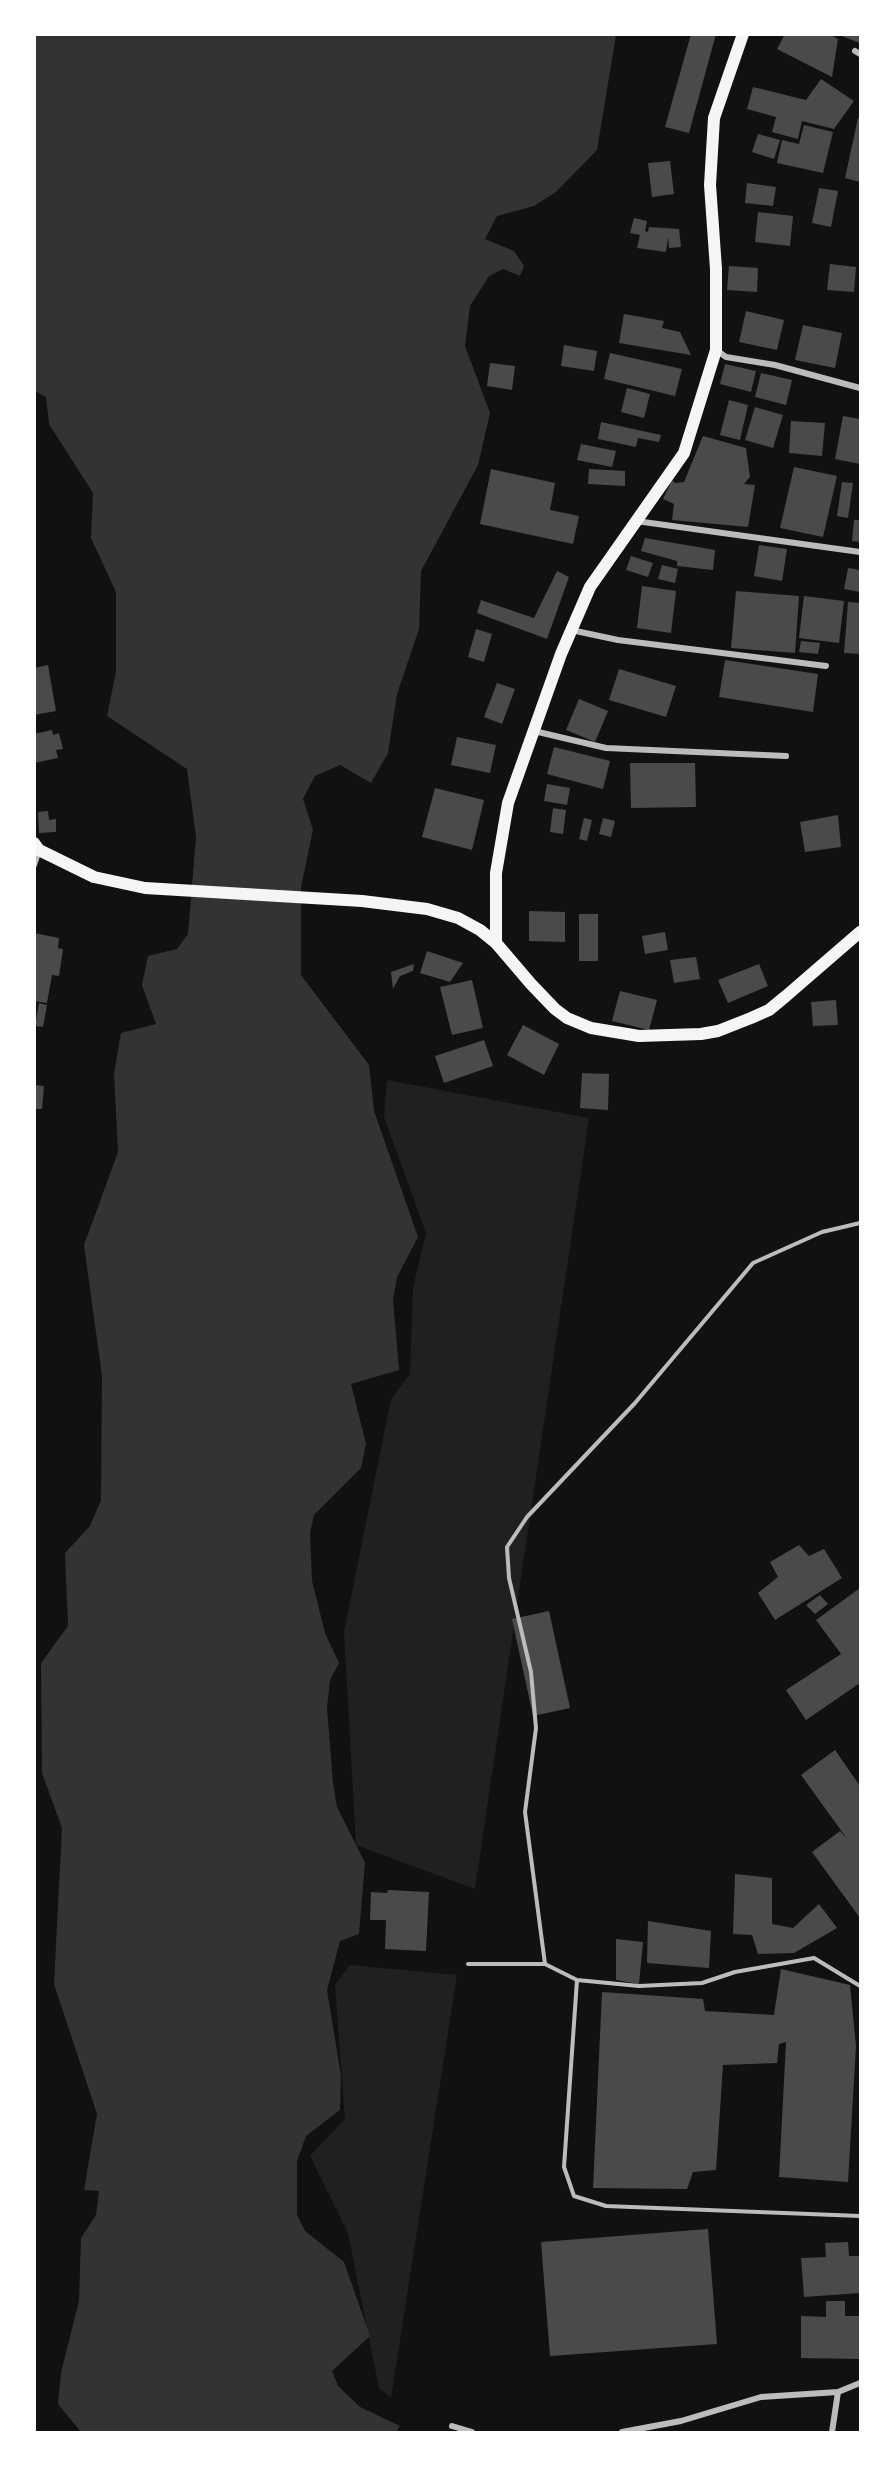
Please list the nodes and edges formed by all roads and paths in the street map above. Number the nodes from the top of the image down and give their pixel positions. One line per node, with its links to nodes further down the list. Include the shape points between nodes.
1 (744, 34): 2 (main road, via 714,118 710,185)
2 (716, 351): 3 (street, via 726,357 775,365); 4 (main road, via 684,453)
3 (861, 388)
4 (636, 521): 5 (street); 6 (main road, via 590,587)
5 (861, 552)
6 (571, 630): 7 (street, via 618,640); 8 (main road)
7 (826, 666)
8 (534, 731): 9 (street, via 606,748); 13 (main road, via 508,803 496,873)
9 (786, 756)
10 (37, 847): 11 (street); 13 (main road, via 94,877 145,888 362,901 427,909 458,918)
11 (34, 865)
12 (861, 932): 13 (main road, via 769,1010 718,1031 678,1036 608,1032 567,1018)
13 (496, 943)
14 (861, 1223): 16 (lane, via 822,1232 753,1263 635,1403 527,1517 507,1547 509,1578 531,1672 536,1728 525,1812)
15 (468, 1964): 16 (lane)
16 (545, 1964): 17 (lane)
17 (577, 1980): 18 (lane, via 639,1986 702,1983 735,1972 814,1958); 19 (lane, via 564,2167 574,2196 606,2206)
18 (861, 1986)
19 (861, 2216)
20 (861, 2383): 21 (street)
21 (838, 2392): 24 (street, via 761,2397 681,2421); 25 (street)
22 (452, 2426): 23 (street)
23 (472, 2433)
24 (621, 2433)
25 (832, 2433)

